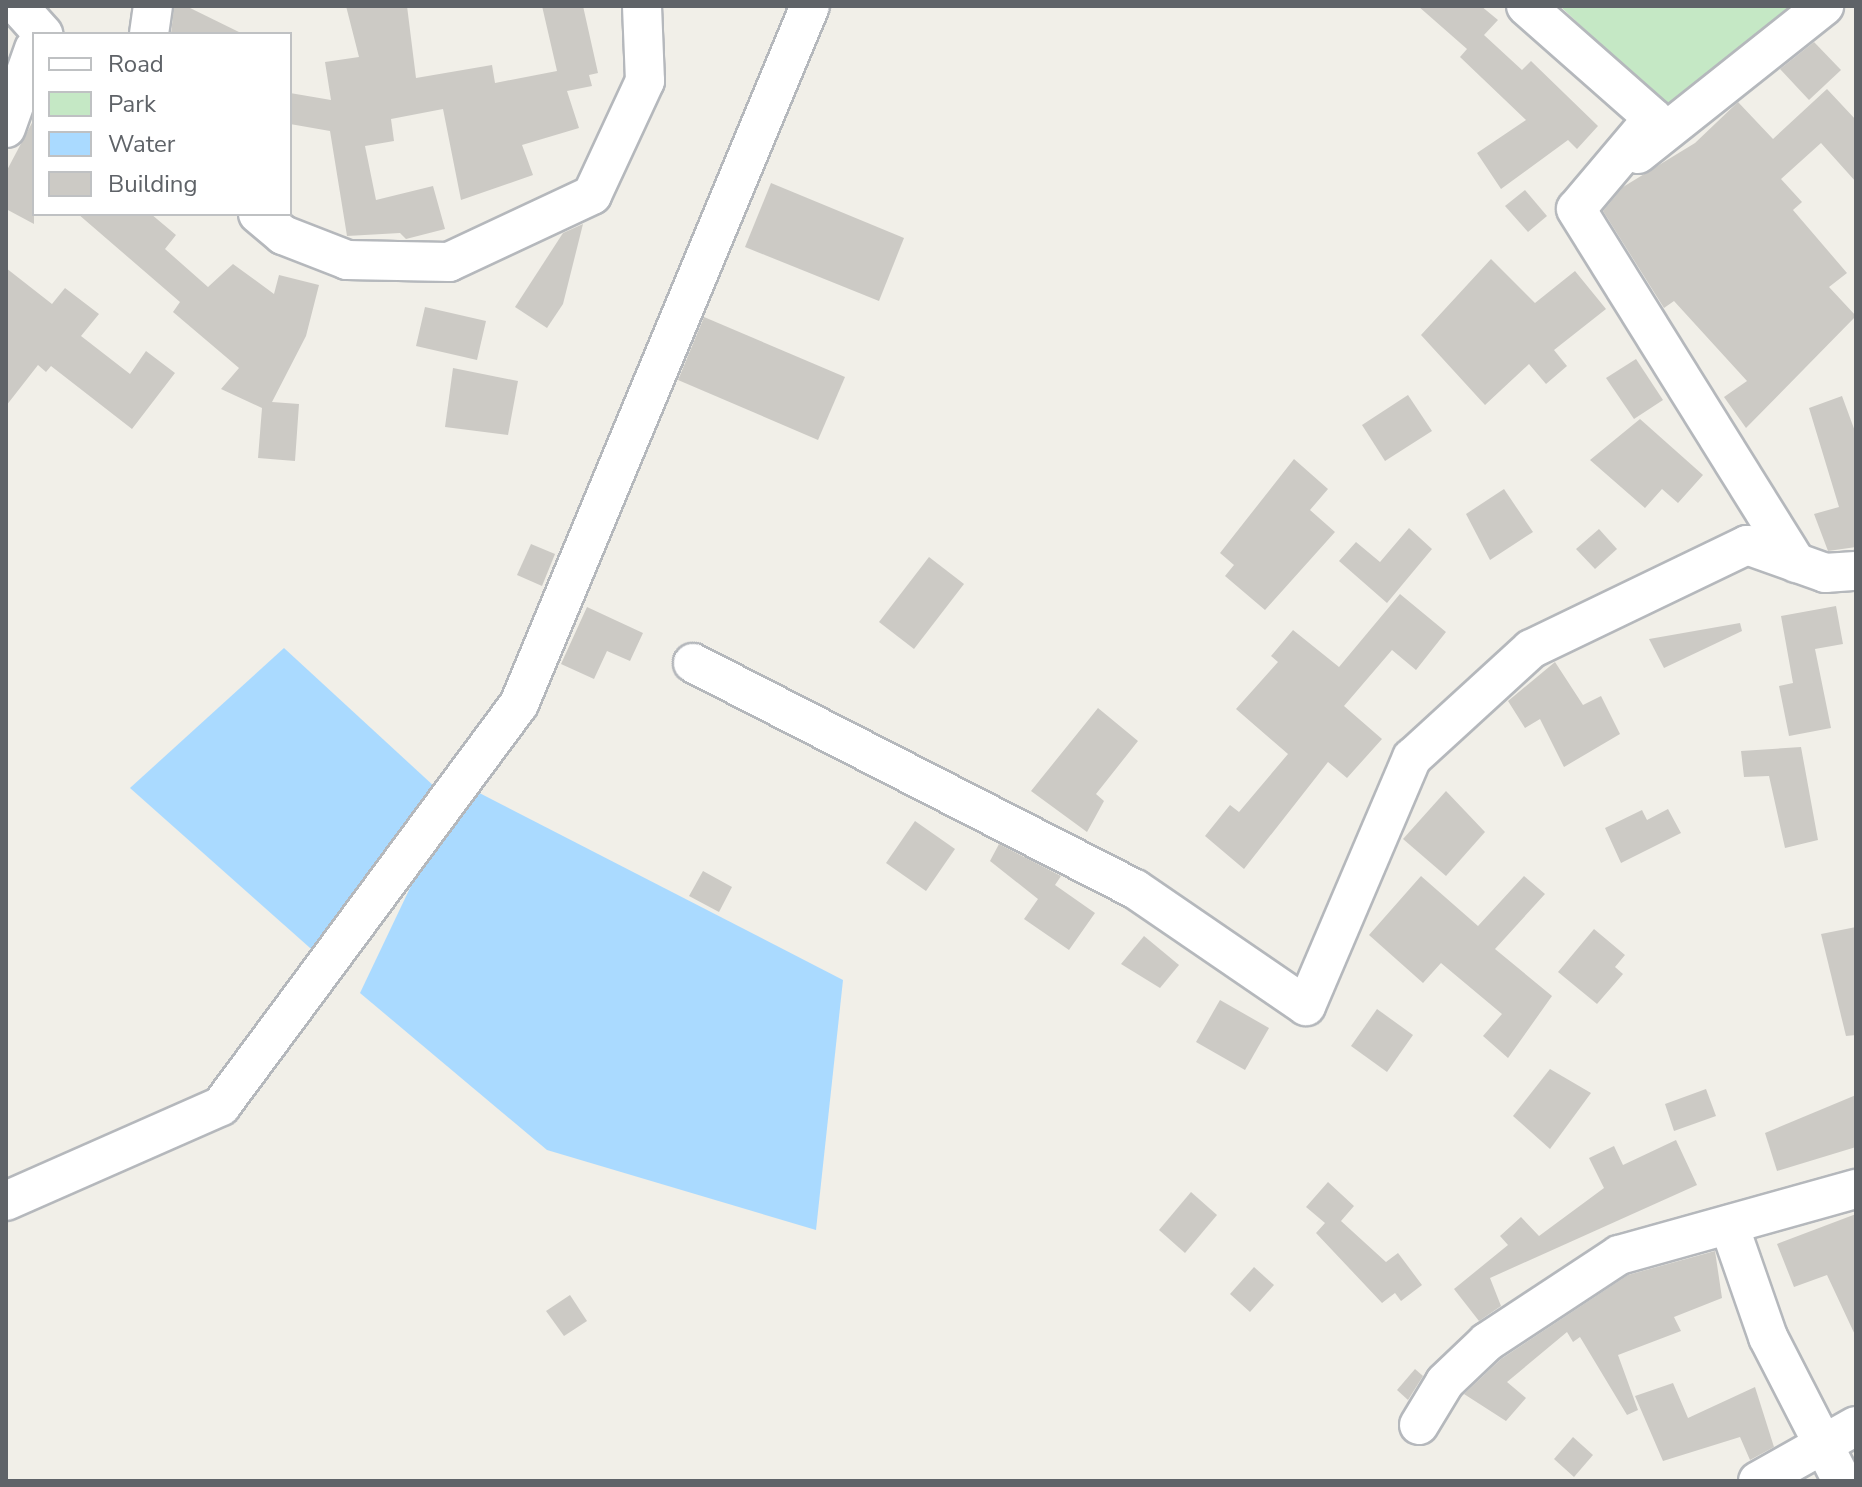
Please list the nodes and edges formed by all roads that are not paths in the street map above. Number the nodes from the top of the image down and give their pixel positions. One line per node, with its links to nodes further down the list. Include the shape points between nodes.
1 (153, 6): 6 (street)
2 (642, 6): 10 (street, via 645,81 592,195 449,262 347,260 283,235)
3 (810, 6): 15 (street, via 519,704 221,1106)
4 (1526, 6): 9 (street, via 1653,118)
5 (1824, 6): 9 (street)
6 (149, 32)
7 (32, 41): 8 (street)
8 (6, 128)
9 (1590, 193): 11 (street, via 1576,209)
10 (260, 216)
11 (1796, 563): 12 (street, via 1825,573); 13 (street, via 1747,545 1531,649 1412,758 1306,1006 1135,889)
12 (1856, 571)
13 (693, 663)
14 (1856, 1189): 16 (street)
15 (6, 1201)
16 (1729, 1225): 17 (street, via 1619,1255 1487,1342 1445,1382); 19 (street, via 1768,1337)
17 (1419, 1425)
18 (1856, 1426): 19 (street)
19 (1822, 1444): 20 (street); 21 (street)
20 (1758, 1481)
21 (1842, 1481)

